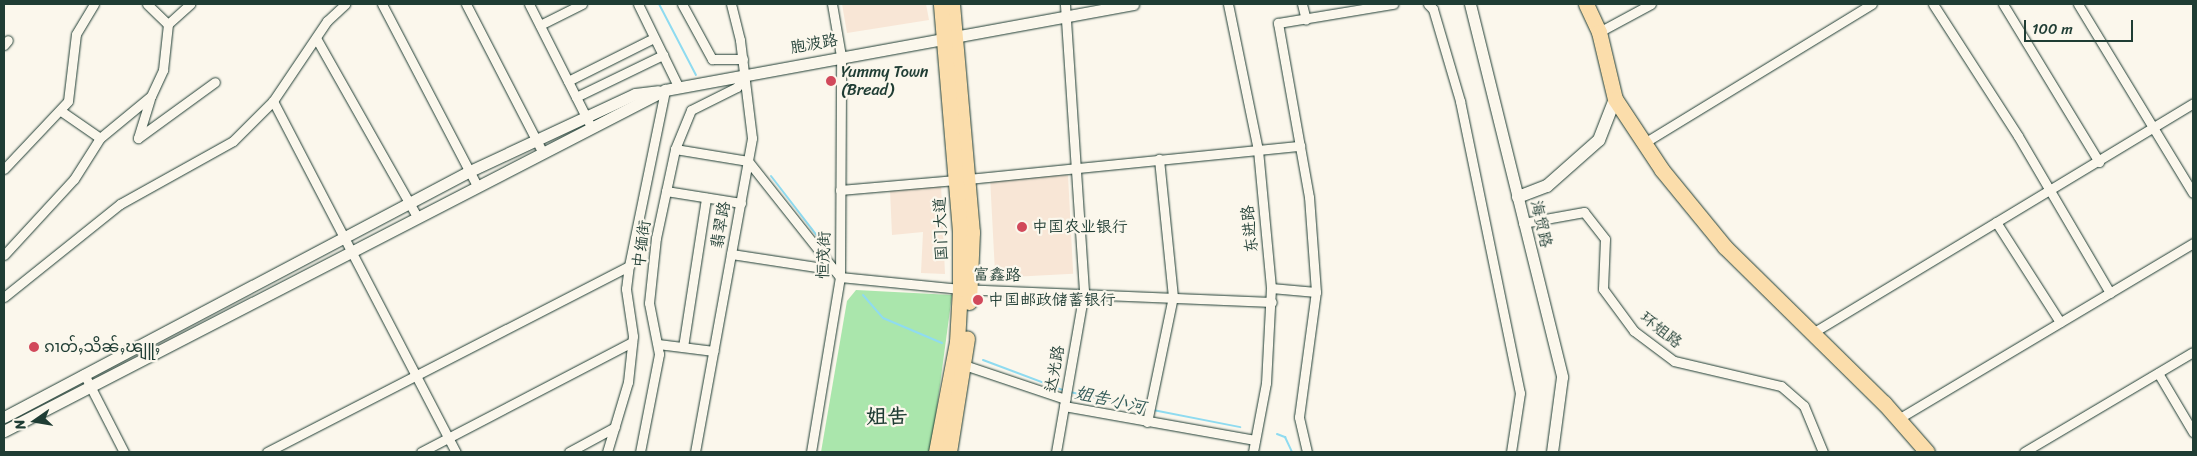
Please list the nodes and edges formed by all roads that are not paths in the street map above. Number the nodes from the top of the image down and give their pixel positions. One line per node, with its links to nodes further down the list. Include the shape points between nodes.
1 (94, 4): 49 (street, via 76,34 68,100)
2 (147, 4): 30 (street)
3 (190, 4): 30 (street)
4 (345, 4): 34 (street)
5 (382, 4): 64 (street)
6 (466, 4): 53 (street)
7 (529, 4): 31 (street)
8 (582, 4): 31 (street)
9 (638, 4): 35 (street)
10 (682, 4): 38 (street, via 712,59)
11 (731, 4): 38 (street, 翡翠路)
12 (832, 4): 37 (street, 恒茂街)
13 (941, 4): 33 (highway, 国门大道)
14 (952, 4): 33 (highway, 国门大道)
15 (1065, 4): 28 (street, 达光路)
16 (1133, 4): 28 (street, 胞波路)
17 (1228, 4): 58 (street, 东进路)
18 (1302, 4): 29 (street)
19 (1393, 4): 29 (street)
20 (1428, 4): 132 (street, via 1433,10 1460,101 1520,393)
21 (1470, 4): 71 (street, 海贸路)
22 (1586, 4): 32 (highway)
23 (1651, 4): 32 (street)
24 (1872, 4): 54 (street)
25 (1933, 4): 69 (street, via 2018,136)
26 (2003, 4): 61 (street)
27 (2078, 4): 51 (street)
28 (1066, 16): 33 (street, 胞波路); 63 (street, 达光路)
29 (1306, 20): 55 (street, via 1278,24)
30 (168, 24): 44 (street, via 163,70)
31 (540, 25): 41 (street)
32 (1599, 32): 46 (highway)
33 (949, 37): 37 (street, 胞波路); 65 (highway, 国门大道)
34 (316, 38): 47 (street); 73 (street)
35 (654, 38): 36 (street); 41 (street)
36 (663, 55): 42 (street); 45 (street)
37 (841, 56): 39 (street, 胞波路); 67 (street, 恒茂街)
38 (743, 59): 39 (street, 翡翠路)
39 (745, 73): 42 (street, 胞波路); 56 (street, 中缅街, via 737,87 691,110); 60 (street, 翡翠路, via 752,138)
40 (215, 82): 44 (street, via 138,138)
41 (568, 82): 45 (street)
42 (678, 86): 43 (street, 胞波路)
43 (665, 90): 50 (street, 胞波路); 83 (street)
44 (151, 96): 52 (street)
45 (576, 96): 50 (street)
46 (1615, 99): 54 (highway); 71 (main road, via 1599,140 1547,186)
47 (273, 101): 78 (street); 91 (street, via 233,141 120,204)
48 (2193, 104): 51 (street)
49 (61, 111): 52 (street); 62 (street)
50 (589, 122): 53 (street); 57 (street)
51 (2153, 128): 61 (street); 70 (street)
52 (100, 138): 82 (street, via 74,179)
53 (536, 139): 57 (street); 64 (street)
54 (1644, 143): 97 (highway, via 1725,247)
55 (1300, 146): 58 (street); 89 (street)
56 (675, 149): 60 (street); 68 (street, 中缅街)
57 (542, 150): 66 (street)
58 (1258, 150): 59 (street); 86 (street, 东进路)
59 (1159, 159): 63 (street); 92 (street)
60 (748, 161): 74 (street, 翡翠路); 84 (street)
61 (2099, 162): 69 (street)
62 (4, 168)
63 (1076, 168): 65 (street); 88 (street, 达光路)
64 (470, 171): 66 (street); 73 (street)
65 (962, 179): 67 (street); 87 (highway, 国门大道)
66 (476, 184): 75 (street)
67 (840, 190): 84 (street, 恒茂街)
68 (666, 191): 72 (street); 100 (street, 中缅街, via 649,303)
69 (2048, 192): 76 (street); 90 (street)
70 (2193, 192)
71 (1518, 197): 77 (street, 海贸路)
72 (706, 198): 74 (street); 101 (street)
73 (409, 203): 75 (street); 78 (street)
74 (741, 203): 81 (street, 翡翠路)
75 (416, 215): 80 (street)
76 (1996, 222): 95 (street); 97 (street)
77 (1523, 223): 133 (street, 海贸路, via 1562,377); 134 (street, 环姐路, via 1584,212 1605,239 1603,289 1634,331 1674,361 1781,386 1804,406)
78 (345, 236): 80 (street); 85 (street)
79 (2193, 243): 90 (street)
80 (351, 249): 93 (street); 107 (street)
81 (732, 254): 84 (street, 富鑫路); 102 (street, 翡翠路)
82 (4, 256)
83 (628, 266): 99 (street, via 626,288); 107 (street)
84 (838, 273): 87 (street, 富鑫路); 126 (street, 恒茂街)
85 (251, 286): 93 (street); 96 (street)
86 (1271, 288): 89 (street); 94 (street, 东进路)
87 (965, 289): 88 (street, 富鑫路); 104 (highway, 国门大道); 127 (highway, 国门大道)
88 (1084, 291): 92 (street, 富鑫路); 109 (street, 达光路)
89 (1316, 292): 131 (street, via 1299,417)
90 (2110, 292): 95 (street)
91 (4, 296)
92 (1173, 297): 94 (street, 富鑫路); 111 (street)
93 (258, 298): 98 (street)
94 (1272, 302): 117 (street, 东进路)
95 (2060, 322): 112 (street)
96 (176, 326): 98 (street); 106 (street)
97 (1814, 332): 112 (highway)
98 (182, 338): 108 (street)
99 (632, 342): 113 (street, via 628,382); 116 (street)
100 (658, 344): 101 (street); 124 (street, 中缅街)
101 (684, 347): 102 (street)
102 (714, 351): 125 (street, 翡翠路)
103 (2193, 352): 105 (street)
104 (964, 365): 109 (street); 128 (highway, 国门大道)
105 (2158, 373): 115 (street); 136 (street)
106 (84, 374): 108 (street); 110 (street)
107 (417, 375): 116 (street); 119 (street)
108 (89, 387): 114 (street); 118 (street)
109 (1065, 401): 111 (street); 129 (street, 达光路)
110 (4, 417)
111 (1148, 418): 117 (street)
112 (1898, 419): 135 (highway)
113 (615, 427): 122 (street); 123 (street)
114 (4, 431)
115 (2193, 432)
116 (449, 437): 120 (street); 121 (street)
117 (1256, 440): 130 (street, 东进路)
118 (124, 452)
119 (267, 452)
120 (421, 452)
121 (456, 452)
122 (569, 452)
123 (607, 452)
124 (640, 452)
125 (695, 452)
126 (811, 452)
127 (936, 452)
128 (949, 452)
129 (1056, 452)
130 (1253, 452)
131 (1307, 452)
132 (1511, 452)
133 (1552, 452)
134 (1824, 452)
135 (1927, 452)
136 (2024, 452)

